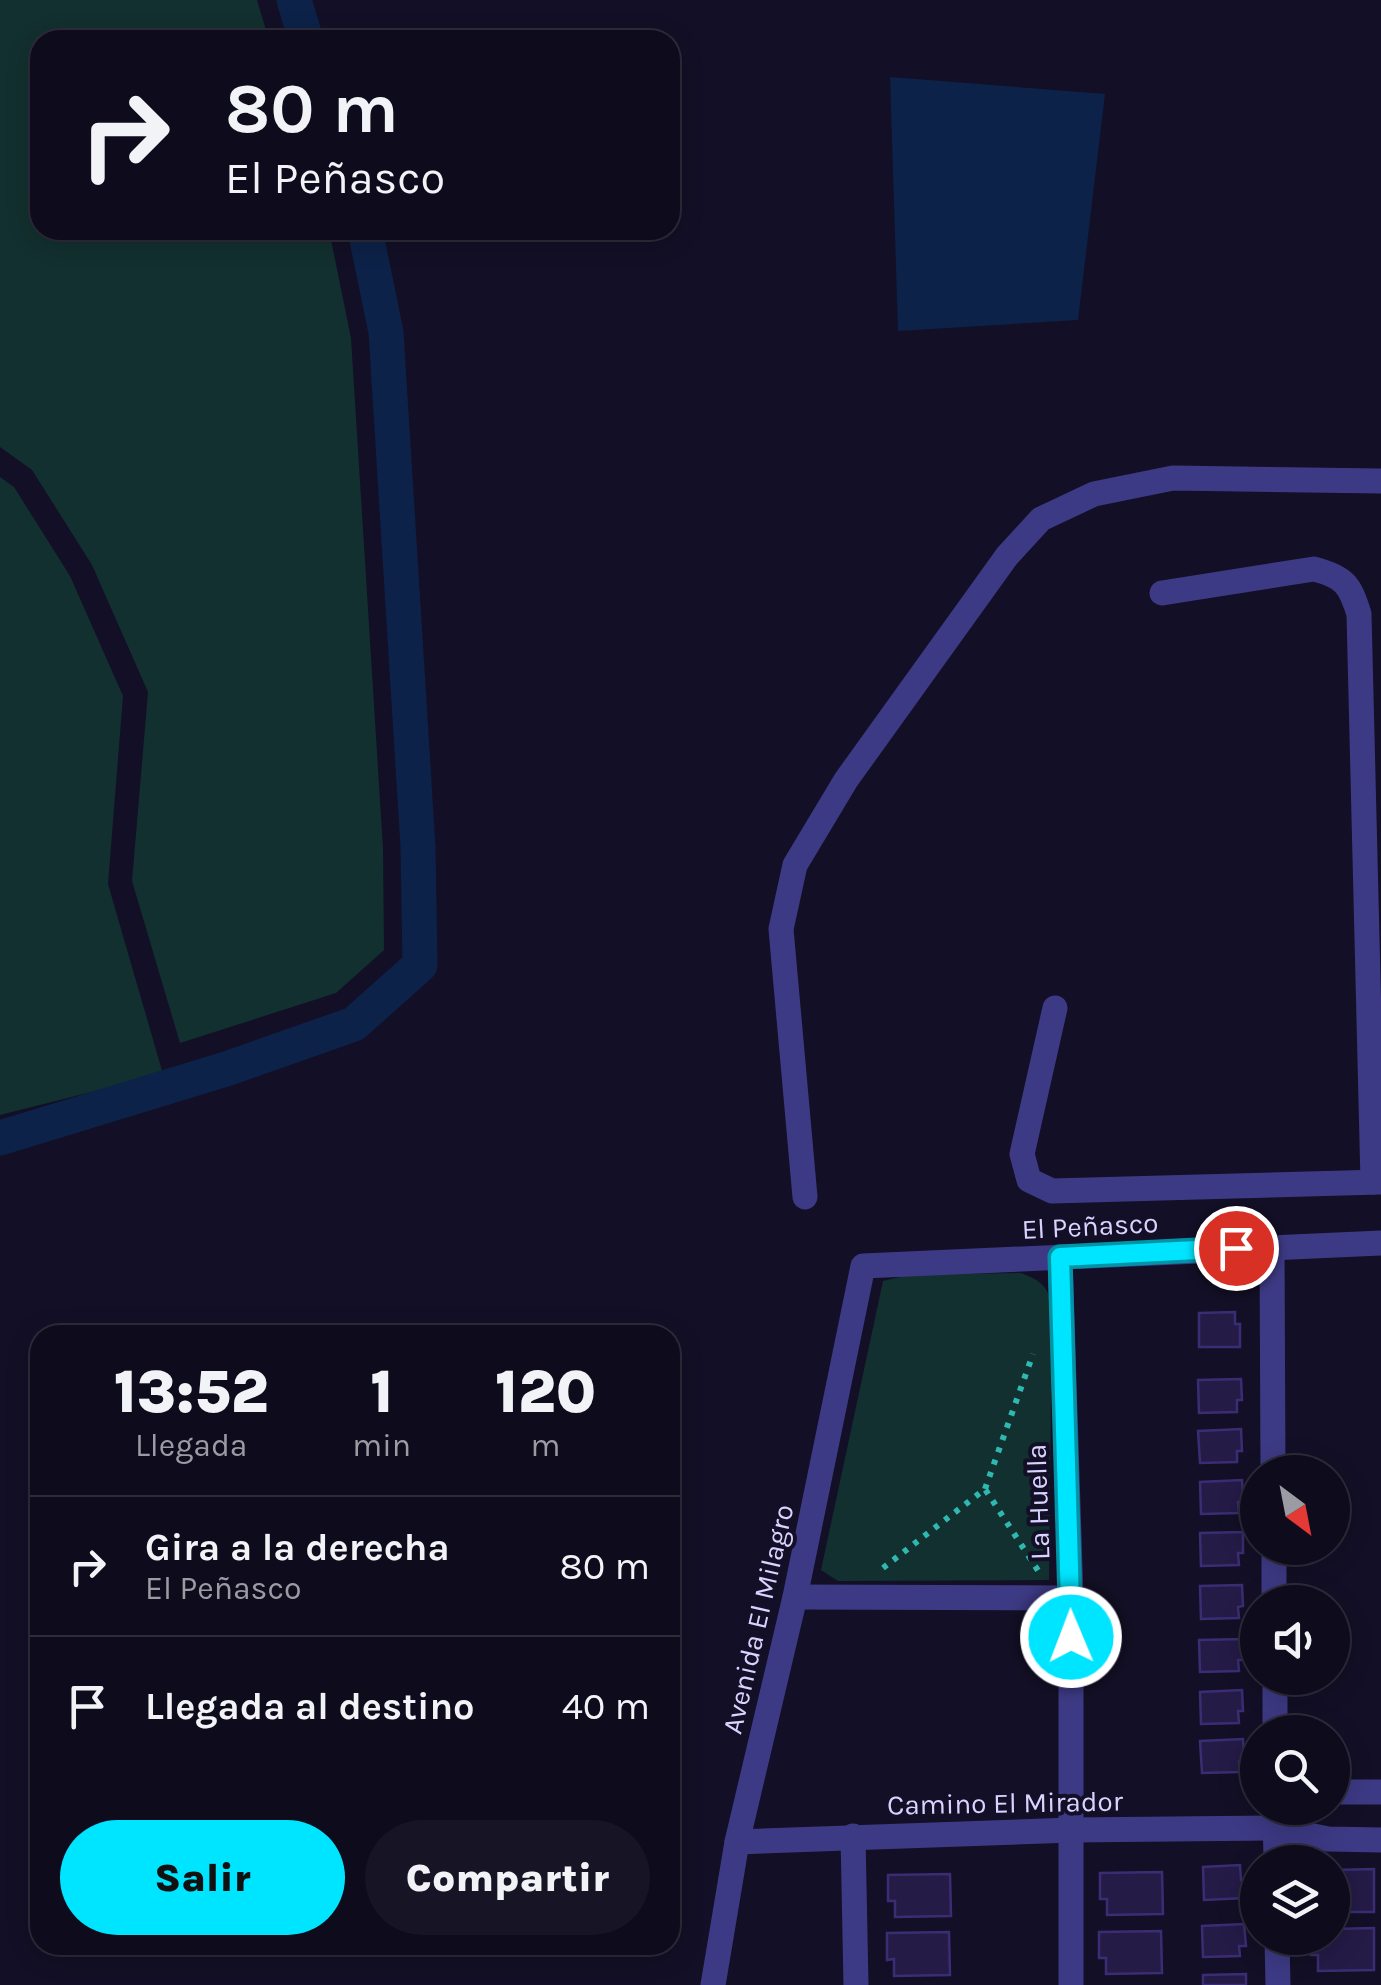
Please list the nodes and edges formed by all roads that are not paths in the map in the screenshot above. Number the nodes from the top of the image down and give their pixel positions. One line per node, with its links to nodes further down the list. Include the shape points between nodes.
1 (1381, 481): 5 (street, via 1173,478 1141,484 1094,494 1041,519 1006,556 846,780 795,865 781,929)
2 (1162, 592): 4 (street, via 1314,569 1334,574 1351,589 1358,614)
3 (1054, 1008): 4 (street, via 1022,1154 1029,1180 1052,1191)
4 (1377, 1182)
5 (805, 1197)
6 (1381, 1243): 7 (street, El Peñasco)
7 (1272, 1247): 8 (street, El Peñasco); 10 (street)
8 (1060, 1257): 9 (street, El Peñasco); 12 (street, La Huella)
9 (862, 1266): 11 (street, Avenida El Milagro)
10 (1273, 1455)
11 (795, 1597): 12 (street); 20 (street, Avenida El Milagro)
12 (1064, 1598): 17 (street, La Huella)
13 (1350, 1792): 14 (street)
14 (1381, 1792)
15 (1240, 1820): 17 (street, Camino El Mirador)
16 (1293, 1825): 19 (street, Camino El Mirador, via 1328,1839)
17 (1072, 1830): 18 (street, Camino El Mirador); 24 (street, La Huella)
18 (854, 1836): 20 (street, Camino El Mirador); 23 (street)
19 (1381, 1840)
20 (737, 1842): 22 (street, Avenida El Milagro)
21 (1277, 1955): 25 (street)
22 (713, 1985)
23 (856, 1985)
24 (1071, 1985)
25 (1278, 1985)

